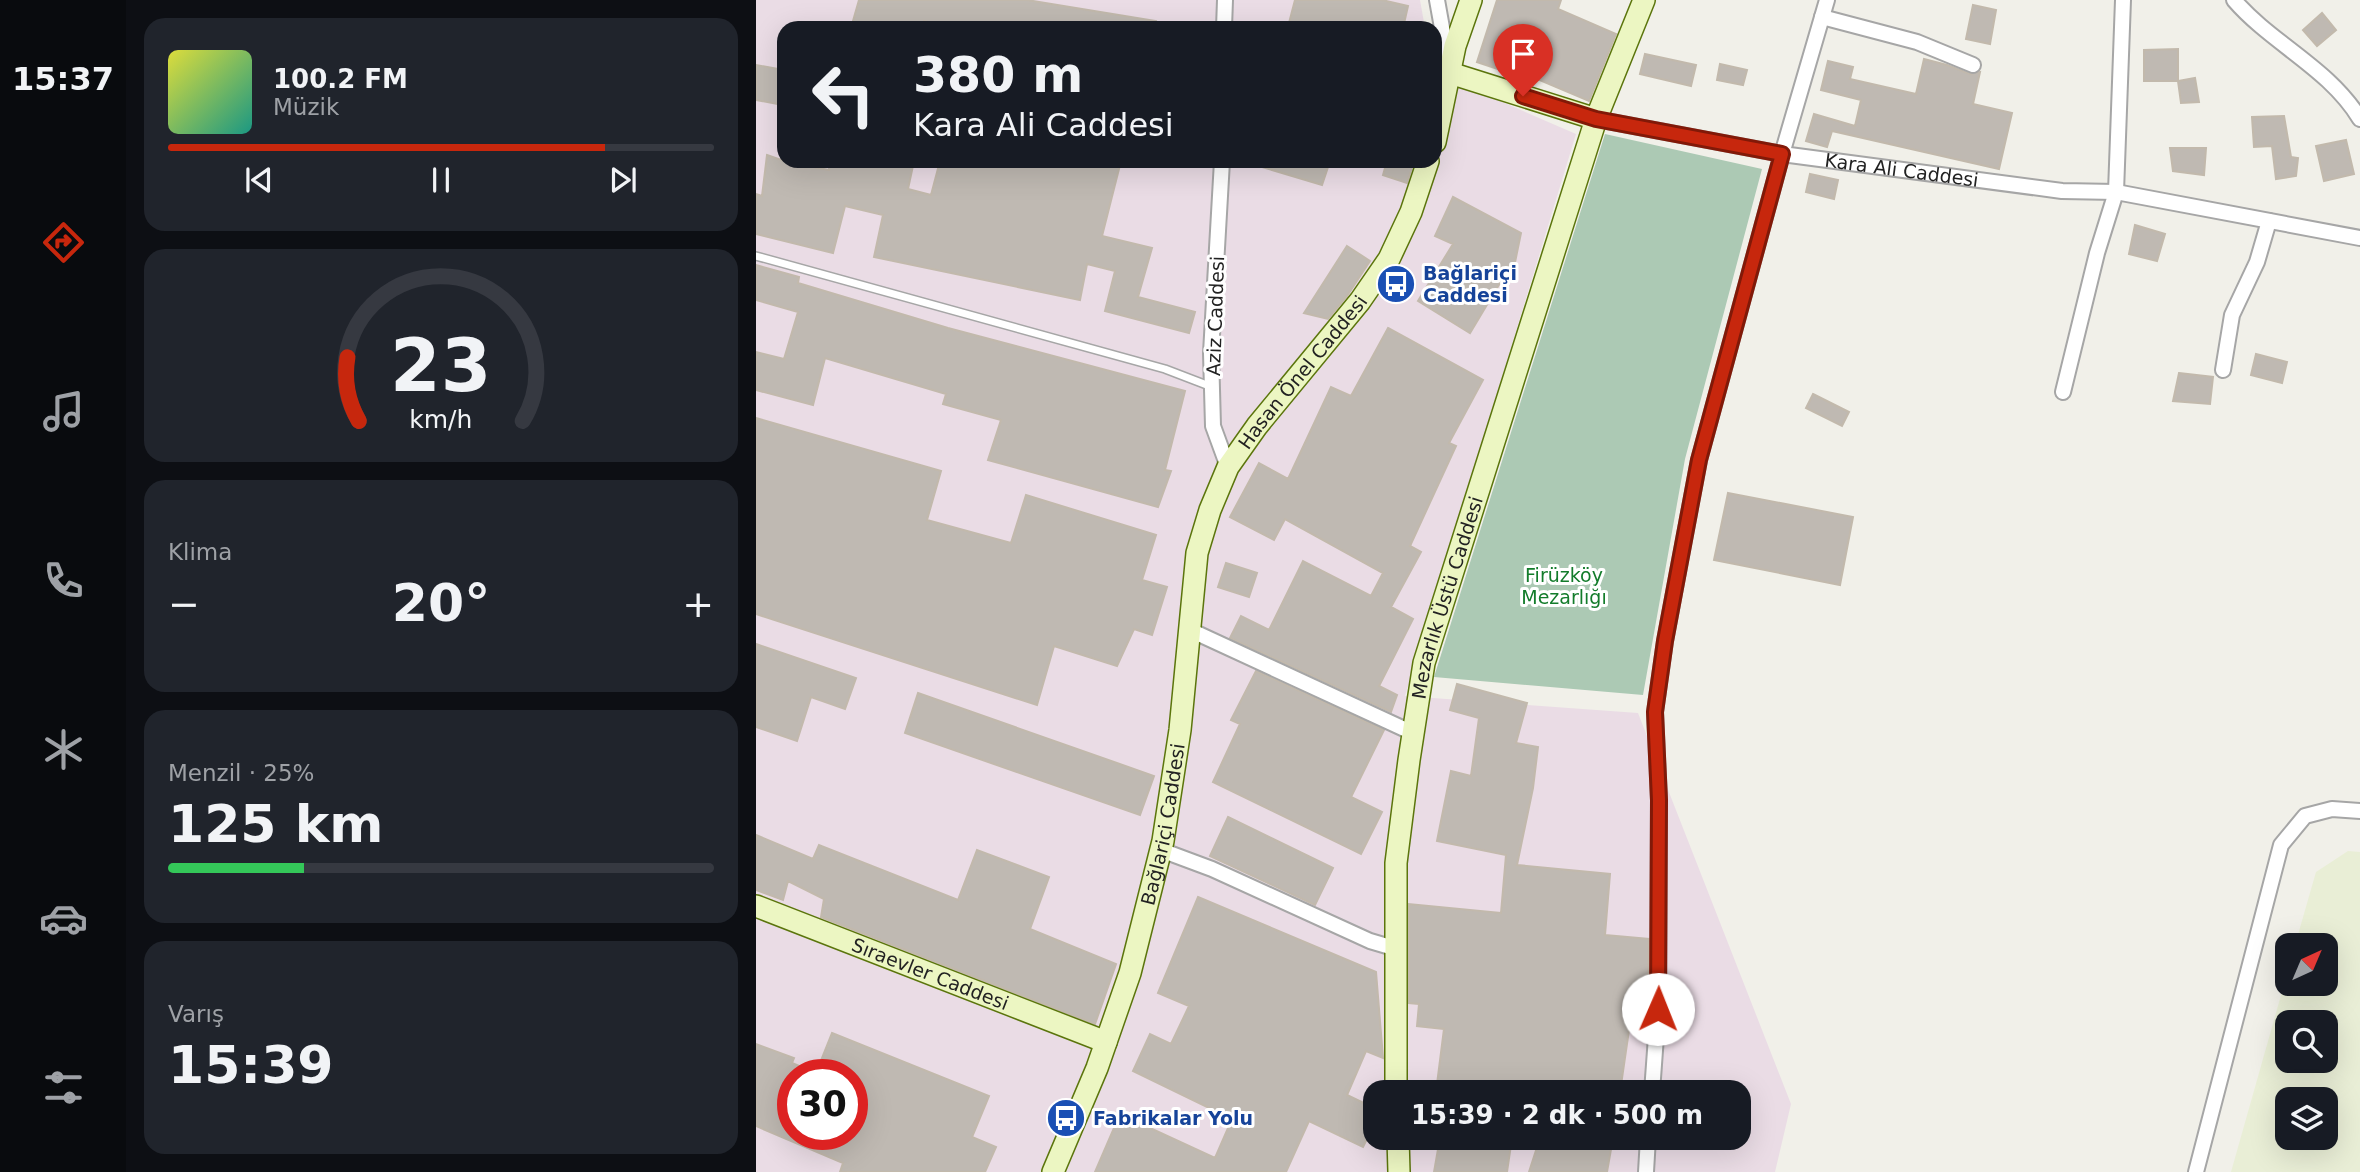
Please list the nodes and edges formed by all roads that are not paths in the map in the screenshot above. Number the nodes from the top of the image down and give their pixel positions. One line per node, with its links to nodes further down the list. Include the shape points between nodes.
1 (1225, 0): 9 (street)
2 (1437, 0): 10 (street)
3 (1471, 0): 13 (street)
4 (1644, 0): 15 (street, Mezarlık Üstü Caddesi)
5 (1827, 0): 8 (street)
6 (2123, 0): 20 (street)
7 (2234, 0): 16 (street, via 2324,75)
8 (1822, 17): 12 (street, via 1917,42); 17 (street)
9 (1224, 21)
10 (1441, 21)
11 (1442, 28): 13 (street)
12 (1973, 65)
13 (1450, 73): 14 (street); 15 (street, Kara Ali Caddesi)
14 (1442, 110)
15 (1596, 119): 17 (street, Kara Ali Caddesi); 29 (street, Mezarlık Üstü Caddesi, via 1424,663)
16 (2360, 119)
17 (1782, 154): 20 (street, Kara Ali Caddesi, via 2063,191); 36 (street, via 1699,460 1655,712 1658,1009)
18 (1222, 168): 25 (street, Aziz Caddesi)
19 (1427, 168): 27 (street, Hasan Önel Caddesi, via 1389,259)
20 (2116, 192): 21 (street, Kara Ali Caddesi); 26 (street)
21 (2269, 221): 22 (street, Kara Ali Caddesi); 24 (street, via 2257,262 2232,315)
22 (2360, 238)
23 (756, 256): 25 (lane, via 1165,369)
24 (2223, 370)
25 (1212, 387): 27 (street, Aziz Caddesi, via 1213,426)
26 (2063, 393)
27 (1228, 467): 28 (street, Bağlariçi Caddesi, via 1198,553)
28 (1190, 630): 29 (street); 31 (street, Bağlariçi Caddesi)
29 (1413, 733): 33 (street, Mezarlık Üstü Caddesi, via 1396,863)
30 (2360, 811): 42 (street, via 2332,809 2305,817 2281,845)
31 (1161, 850): 33 (street); 34 (street, Bağlariçi Caddesi, via 1130,973)
32 (756, 906): 34 (street, Sıraevler Caddesi)
33 (1397, 949): 35 (street, Mezarlık Üstü Caddesi)
34 (1106, 1042): 39 (street, Bağlariçi Caddesi)
35 (1396, 1080)
36 (1653, 1080)
37 (1398, 1150): 40 (street)
38 (1647, 1150): 41 (street)
39 (1054, 1172)
40 (1399, 1172)
41 (1646, 1172)
42 (2196, 1172)

